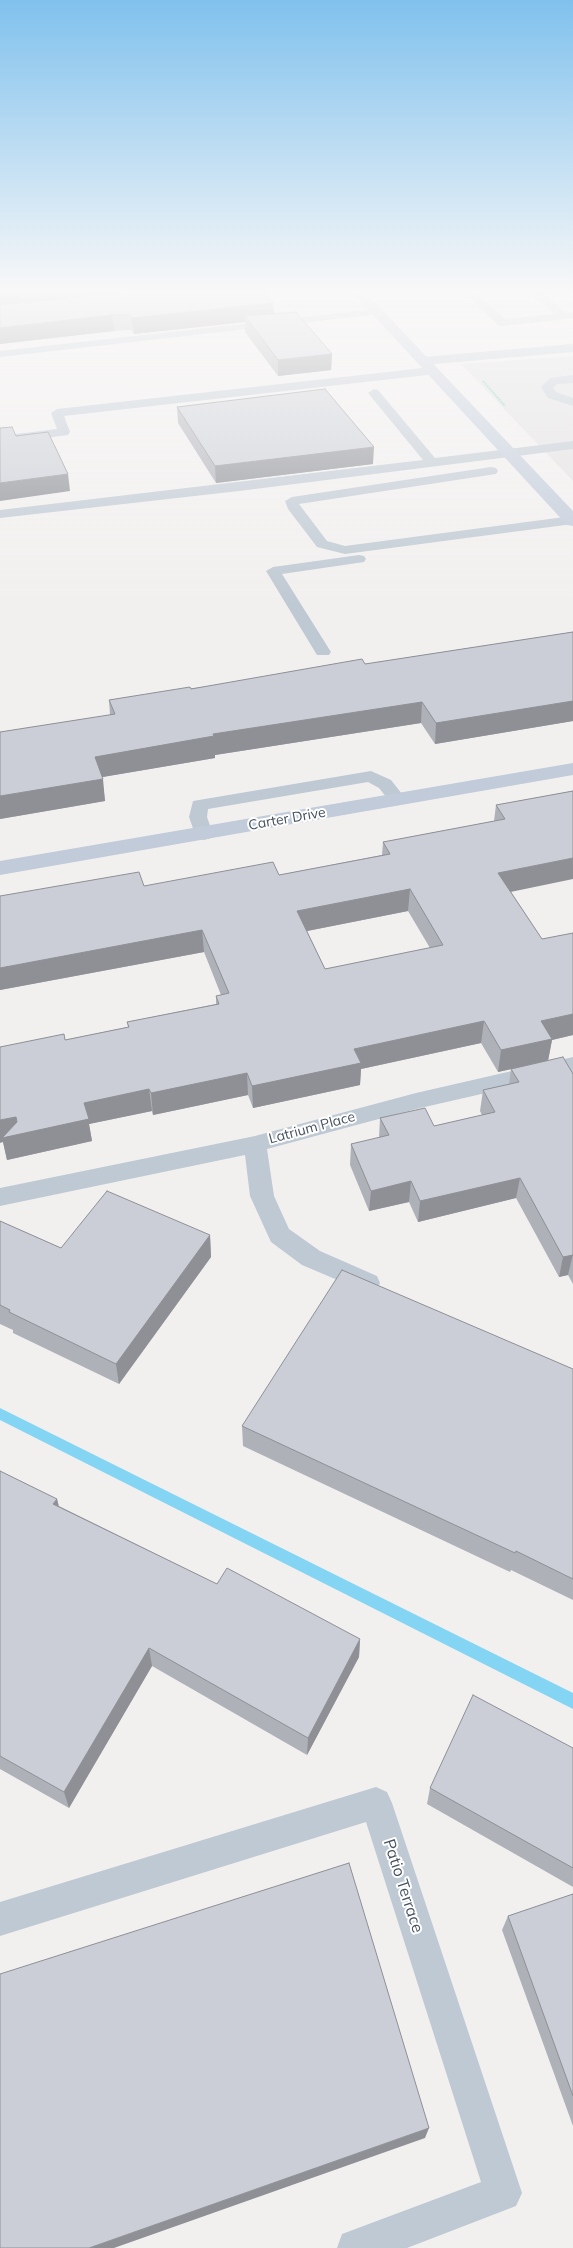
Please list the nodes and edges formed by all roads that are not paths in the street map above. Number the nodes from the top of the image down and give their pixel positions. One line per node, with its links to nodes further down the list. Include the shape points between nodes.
1 (178, 397): 6 (lane, via 57,412 64,432)
2 (377, 397): 9 (lane)
3 (451, 397): 8 (main road)
4 (555, 397): 5 (lane)
5 (573, 402)
6 (0, 440)
7 (573, 446): 8 (lane)
8 (510, 453): 9 (lane); 10 (main road)
9 (432, 463): 11 (lane)
10 (522, 466): 12 (main road); 12 (lane, via 292,501 322,544 345,550)
11 (0, 514)
12 (573, 520)
13 (573, 529): 14 (lane, via 273,571)
14 (323, 652)
15 (573, 769): 16 (main road, Carter Drive)
16 (397, 799): 17 (main road, Carter Drive); 17 (lane, via 385,784 371,776 267,792 199,805 198,817)
17 (204, 834): 18 (main road, Carter Drive)
18 (0, 868)
19 (573, 1065): 20 (lane, Latrium Place, via 416,1101)
20 (255, 1144): 21 (lane); 22 (lane, Latrium Place, via 262,1196 280,1235 311,1258)
21 (0, 1197)
22 (392, 1293)
23 (0, 1919): 24 (lane, Patio Terrace, via 376,1803 503,2193)
24 (356, 2248)

